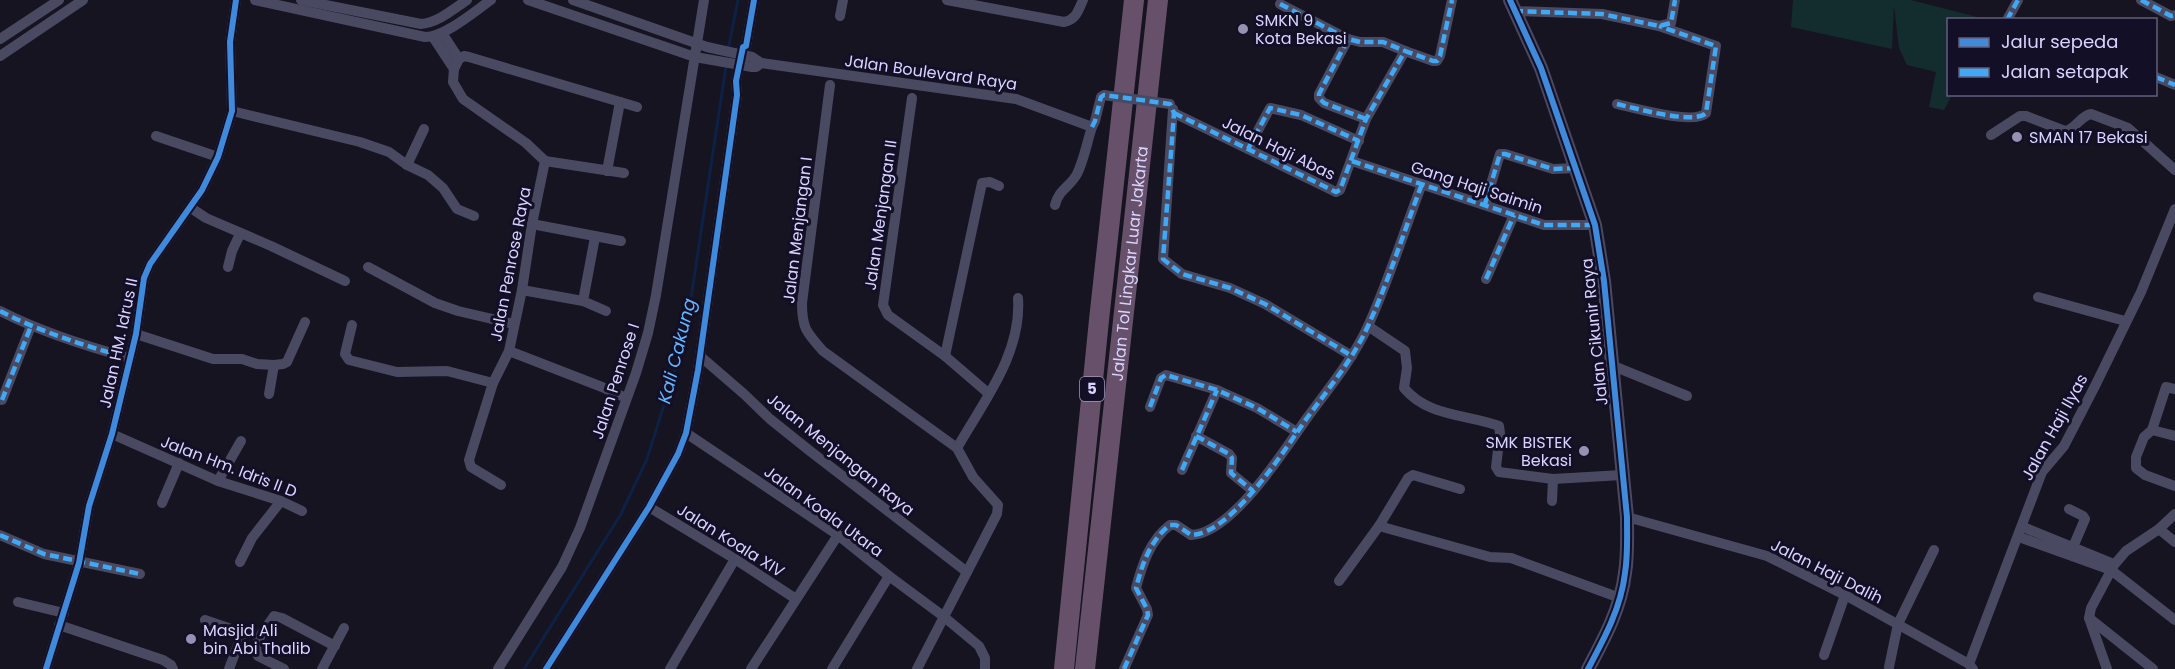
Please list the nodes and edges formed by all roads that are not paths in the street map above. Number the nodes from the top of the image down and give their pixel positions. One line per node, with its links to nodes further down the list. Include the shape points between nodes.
1 (58, 0): 28 (street)
2 (83, 0): 32 (street)
3 (236, 0): 43 (street, Jalan HM. Idrus II, via 230,42)
4 (255, 0): 27 (street, via 414,36)
5 (301, 0): 6 (street, via 420,24 443,17)
6 (467, 0)
7 (491, 0): 27 (street)
8 (528, 0): 30 (street)
9 (573, 0): 30 (street)
10 (704, 0): 30 (street, Jalan Penrose I)
11 (754, 0): 33 (street)
12 (843, 0): 24 (street)
13 (947, 0): 14 (street, via 1064,22 1075,17)
14 (1083, 0)
15 (1134, 0): 175 (highway, Jalan Tol Lingkar Luar Jakarta / 5)
16 (1158, 0): 176 (highway, Jalan Tol Lingkar Luar Jakarta / 5)
17 (1452, 0): 31 (street, via 1437,61)
18 (1676, 0): 26 (street, via 1671,23)
19 (2018, 0): 25 (street)
20 (2141, 0): 23 (street)
21 (1280, 4): 29 (street)
22 (1512, 5): 26 (street, via 1602,14); 55 (street, Jalan Cikunir Raya, via 1541,68)
23 (2175, 15)
24 (840, 16)
25 (2008, 18)
26 (1659, 26): 40 (street, via 1716,46 1706,113 1700,117 1665,115)
27 (438, 35): 34 (street)
28 (0, 39)
29 (1348, 39): 31 (street, via 1383,42); 44 (street, via 1319,98)
30 (701, 51): 33 (street); 102 (street, Jalan Penrose I, via 652,314)
31 (1405, 51): 44 (street, Jalan Haji Abas)
32 (0, 56)
33 (741, 58): 45 (street, Jalan Boulevard Raya, via 756,67 761,63 1016,99); 90 (street)
34 (456, 64): 39 (street, via 464,56 469,57); 52 (street, via 453,82 463,99)
35 (2157, 77): 37 (street)
36 (830, 85): 112 (street, Jalan Menjangan I, via 802,321 823,351)
37 (2175, 85)
38 (912, 98): 91 (street, Jalan Menjangan II, via 883,304 888,315)
39 (620, 102): 41 (street); 57 (street)
40 (1617, 104)
41 (638, 107)
42 (1172, 108): 45 (street, Jalan Haji Abas, bridge, via 1101,97); 50 (street, Jalan Haji Abas); 92 (street, via 1163,260 1182,274 1230,288 1265,304)
43 (232, 111): 51 (street, Jalan HM. Idrus II); 54 (street, via 360,142 389,152)
44 (1366, 118): 49 (street, Jalan Haji Abas)
45 (1092, 127): 62 (street, via 1078,172 1058,195)
46 (424, 129): 54 (street)
47 (1990, 135): 56 (street, via 2020,116 2065,131 2091,114 2128,128)
48 (156, 136): 51 (street)
49 (1359, 141): 50 (street, via 1301,115 1270,108); 53 (street, Jalan Haji Abas)
50 (1248, 149): 53 (street, Jalan Haji Abas, via 1336,192)
51 (218, 157): 63 (street, Jalan HM. Idrus II)
52 (545, 160): 57 (street); 67 (street, Jalan Penrose Raya)
53 (1352, 161): 59 (street, Gang Haji Saimin)
54 (407, 165): 66 (street, via 436,181 457,209)
55 (1576, 168): 61 (street, via 1552,169 1500,154); 68 (street, Jalan Cikunir Raya)
56 (2175, 170)
57 (607, 171): 58 (street)
58 (624, 173)
59 (1422, 184): 61 (street, Gang Haji Saimin); 87 (street)
60 (999, 186): 91 (street, via 982,183)
61 (1485, 204): 65 (street, Gang Haji Saimin)
62 (1055, 205)
63 (191, 208): 69 (street); 88 (street, Jalan HM. Idrus II, via 150,264 144,278)
64 (2175, 209): 82 (street, Jalan Haji Ilyas)
65 (1514, 215): 68 (street, Gang Haji Saimin, via 1544,225); 74 (street)
66 (474, 216)
67 (532, 224): 70 (street); 76 (street, Jalan Penrose Raya)
68 (1595, 225): 95 (street, Jalan Cikunir Raya)
69 (240, 234): 72 (street); 75 (street)
70 (595, 237): 71 (street); 79 (street)
71 (621, 241)
72 (228, 267)
73 (368, 267): 84 (street, via 435,303)
74 (1486, 279)
75 (345, 281)
76 (522, 290): 79 (street); 84 (street, Jalan Penrose Raya)
77 (2038, 297): 82 (street)
78 (1018, 298): 99 (street, via 1004,368)
79 (583, 302): 81 (street)
80 (0, 311): 86 (street)
81 (606, 311)
82 (2125, 321): 132 (street, Jalan Haji Ilyas, via 2064,446 2042,472)
83 (305, 322): 94 (street, via 287,362)
84 (514, 324): 89 (street, Jalan Penrose Raya)
85 (352, 325): 96 (street, via 345,354 349,360 397,372 447,371)
86 (31, 326): 93 (street); 103 (street)
87 (1368, 326): 92 (street); 116 (street, via 1405,351 1404,388 1411,396 1444,413 1499,426 1499,472)
88 (136, 334): 93 (street, Jalan HM. Idrus II); 94 (street, via 213,359)
89 (509, 351): 96 (street, Jalan Penrose Raya); 102 (street)
90 (700, 356): 107 (street); 142 (street, Jalan Menjangan Raya, via 810,452)
91 (945, 356): 99 (street, Jalan Menjangan II)
92 (1352, 356): 106 (street)
93 (129, 358): 108 (street, Jalan HM. Idrus II)
94 (274, 365): 100 (street)
95 (1611, 365): 101 (street); 115 (street, Jalan Cikunir Raya)
96 (493, 383): 118 (street, Jalan Penrose Raya, via 469,460 471,467)
97 (2175, 389): 105 (street, via 2166,387)
98 (1217, 390): 104 (street, via 1164,376); 106 (street); 109 (street)
99 (988, 393): 112 (street)
100 (269, 394)
101 (1687, 396)
102 (626, 398): 168 (street, Jalan Penrose I, via 580,528 562,567)
103 (2, 400)
104 (1150, 407)
105 (2152, 430): 110 (street); 119 (street, via 2144,437 2136,468)
106 (1297, 432): 121 (street)
107 (686, 433): 125 (street); 134 (street, Jalan Koala Utara)
108 (112, 434): 113 (street, Jalan Hm. Idris II D); 140 (street, Jalan HM. Idrus II, via 89,506)
109 (1196, 436): 114 (street); 121 (street, via 1229,454 1231,473)
110 (2175, 436)
111 (241, 441): 117 (street)
112 (957, 448): 142 (street, via 973,477 998,504 997,514)
113 (179, 463): 117 (street, Jalan Hm. Idris II D); 124 (street)
114 (1182, 470)
115 (1622, 475): 116 (street); 129 (street, Jalan Cikunir Raya)
116 (1554, 479): 123 (street)
117 (218, 481): 122 (street, Jalan Hm. Idris II D)
118 (501, 485)
119 (2175, 486)
120 (1460, 489): 130 (street, via 1413,475)
121 (1253, 492): 177 (street, via 1205,533 1191,535 1170,525 1153,543 1136,588 1148,615)
122 (281, 501): 127 (street, Jalan Hm. Idris II D); 139 (street, via 252,538)
123 (1552, 501)
124 (162, 503)
125 (649, 507): 138 (street, Jalan Koala XIV); 169 (street)
126 (2069, 509): 136 (street, via 2085,519)
127 (302, 511)
128 (2175, 514): 131 (street)
129 (1627, 517): 146 (street, Jalan Haji Dalih, via 1767,556); 147 (street, Jalan Cikunir Raya, via 1625,575)
130 (1379, 526): 145 (street); 147 (street, via 1490,557 1511,558)
131 (2158, 529): 135 (street); 141 (street, via 2126,551)
132 (2021, 532): 136 (street); 141 (street); 162 (street, Jalan Haji Ilyas, via 1990,605)
133 (0, 534): 140 (street, via 44,554)
134 (838, 535): 144 (street, Jalan Koala Utara); 148 (street)
135 (2175, 542)
136 (2073, 547): 141 (street)
137 (1934, 550): 156 (street)
138 (735, 559): 148 (street, Jalan Koala XIV); 170 (street)
139 (240, 562)
140 (79, 563): 143 (street); 151 (street, Jalan HM. Idrus II)
141 (2112, 567): 150 (street); 153 (street); 155 (street)
142 (968, 572): 152 (street)
143 (140, 574)
144 (889, 576): 152 (street, Jalan Koala Utara); 172 (street)
145 (1339, 581)
146 (1845, 595): 156 (street, Jalan Haji Dalih); 160 (street)
147 (1620, 598): 178 (street, Jalan Cikunir Raya)
148 (796, 599): 171 (street)
149 (18, 602): 151 (street)
150 (2175, 612)
151 (64, 613): 157 (street, Jalan HM. Idrus II)
152 (943, 616): 173 (street); 174 (street, Jalan Koala Utara, via 979,646)
153 (2089, 618): 179 (street); 180 (street)
154 (205, 620): 165 (street, via 234,630 241,637)
155 (2175, 620)
156 (1898, 624): 161 (street); 162 (street, Jalan Haji Dalih)
157 (59, 625): 163 (street, Jalan HM. Idrus II); 164 (street, via 163,660)
158 (344, 628): 159 (street)
159 (335, 646): 166 (street, via 274,616 255,645 255,652); 167 (street)
160 (1824, 655)
161 (1889, 667)
162 (1971, 667)
163 (46, 669)
164 (173, 669)
165 (229, 669)
166 (284, 669)
167 (322, 669)
168 (498, 669)
169 (546, 669)
170 (670, 669)
171 (751, 669)
172 (832, 669)
173 (917, 669)
174 (985, 669)
175 (1064, 669)
176 (1085, 669)
177 (1124, 669)
178 (1588, 669)
179 (2107, 669)
180 (2153, 669)

